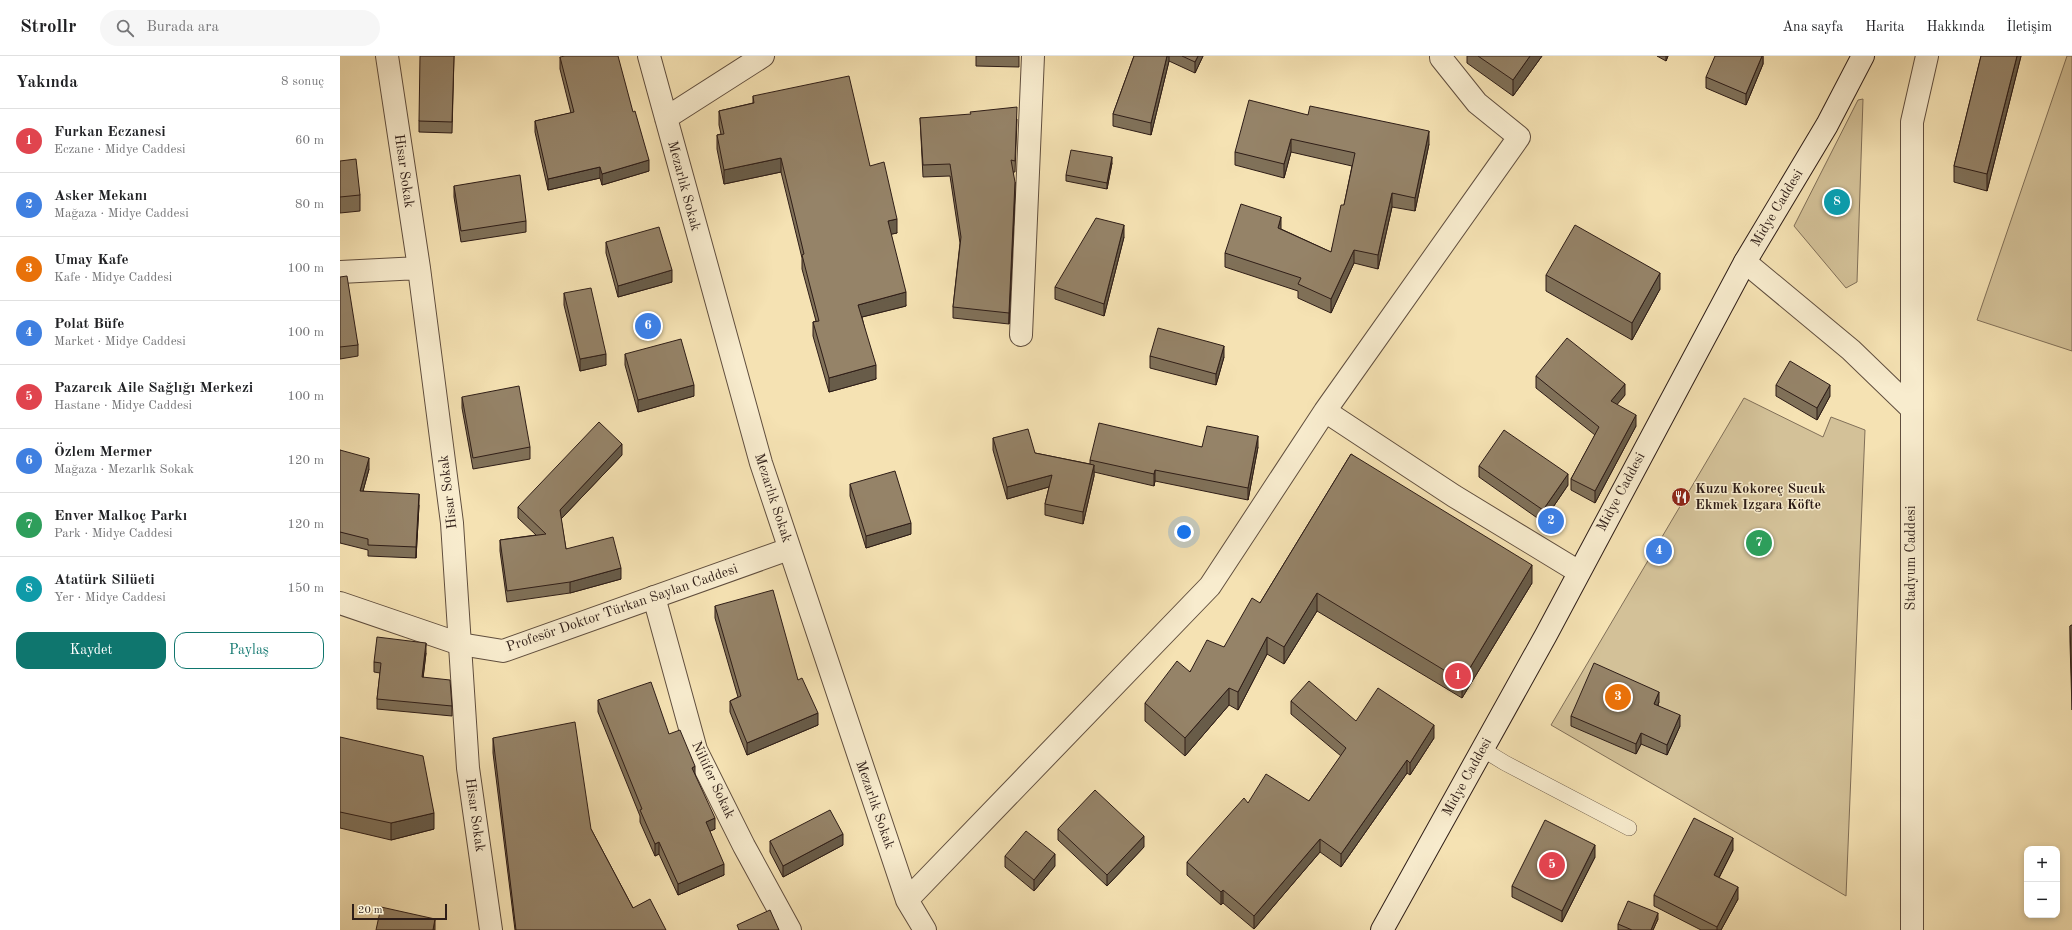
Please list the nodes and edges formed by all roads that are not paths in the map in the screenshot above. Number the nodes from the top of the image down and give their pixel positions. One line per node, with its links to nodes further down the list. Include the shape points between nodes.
1 (387, 56): 10 (street, Hisar Sokak)
2 (649, 56): 8 (street, Mezarlık Sokak)
3 (763, 56): 8 (street)
4 (1033, 56): 12 (street)
5 (1441, 56): 14 (street, via 1477,103 1519,137)
6 (1863, 56): 9 (street, Midye Caddesi, via 1827,125)
7 (1927, 56): 13 (street, Stadyum Caddesi, via 1912,122)
8 (666, 118): 15 (street, Mezarlık Sokak, via 761,463)
9 (1745, 262): 13 (street, via 1851,350); 16 (street, Midye Caddesi)
10 (419, 268): 11 (street); 19 (street, Hisar Sokak, via 452,523)
11 (340, 272)
12 (1021, 335)
13 (1911, 408): 27 (street, Stadyum Caddesi)
14 (1325, 411): 16 (street, via 1454,496); 22 (street, via 1210,586)
15 (790, 549): 17 (street, Profesör Doktor Türkan Saylan Caddesi); 22 (street, Mezarlık Sokak)
16 (1579, 572): 20 (street, Midye Caddesi)
17 (654, 597): 19 (street, Profesör Doktor Türkan Saylan Caddesi, via 503,651); 24 (street, Nilüfer Sokak, via 696,750)
18 (340, 603): 19 (street, Profesör Doktor Türkan Saylan Caddesi)
19 (460, 644): 23 (street, Hisar Sokak, via 468,768)
20 (1482, 749): 21 (lane, via 1505,764); 26 (street, Midye Caddesi)
21 (1629, 828)
22 (907, 900): 25 (street, Mezarlık Sokak)
23 (491, 930)
24 (790, 930)
25 (925, 930)
26 (1382, 930)
27 (1912, 930)

